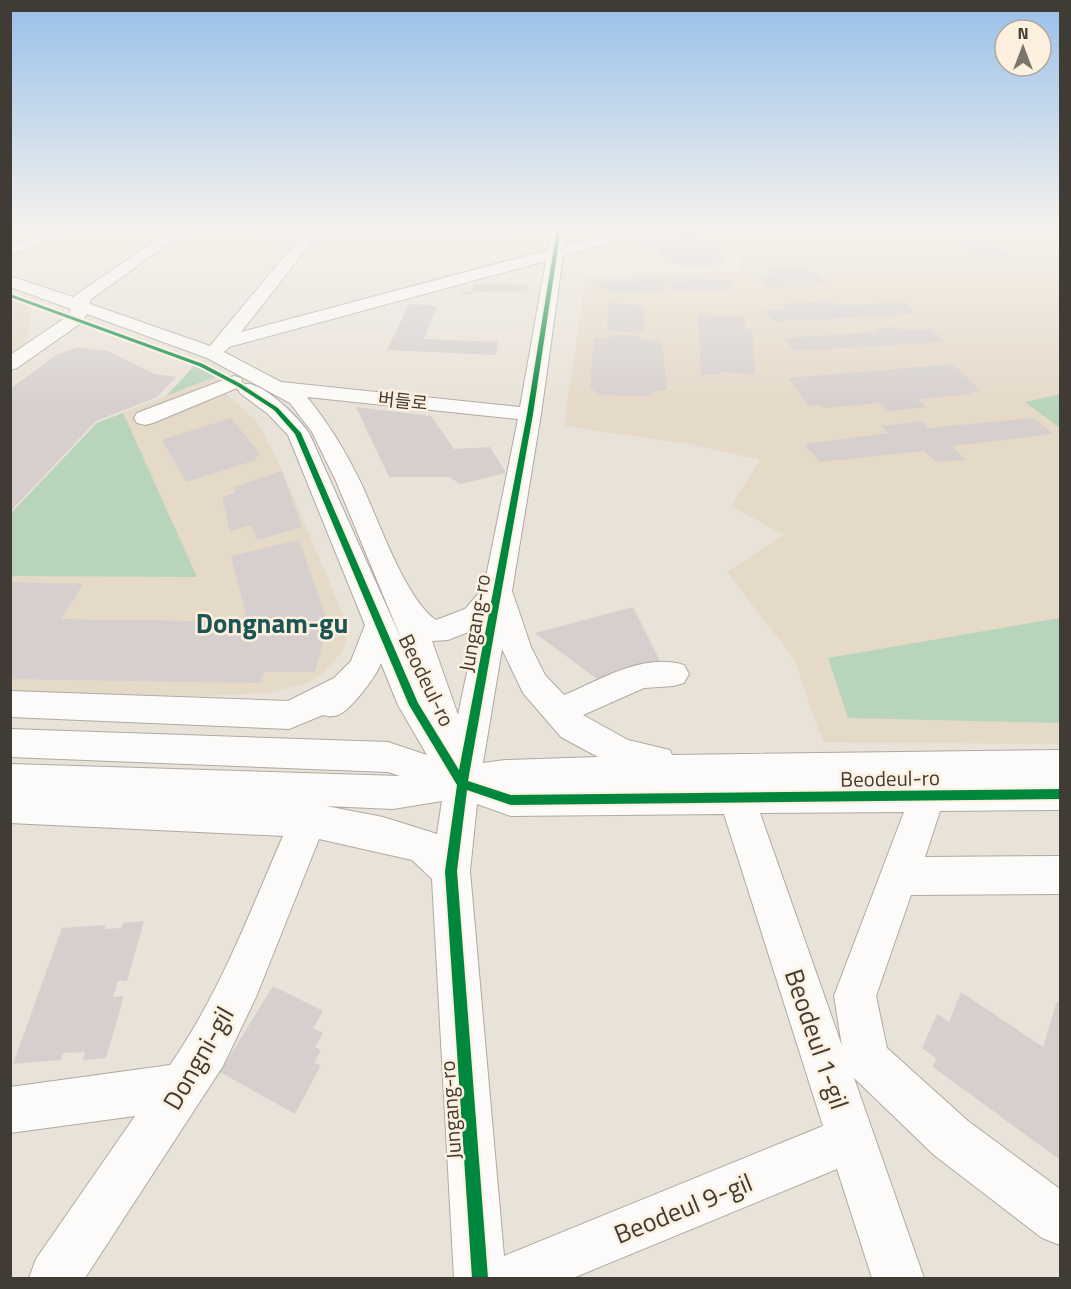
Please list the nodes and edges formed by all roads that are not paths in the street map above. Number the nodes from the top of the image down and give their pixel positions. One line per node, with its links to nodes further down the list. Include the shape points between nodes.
1 (25, 288): 7 (street, Beodeul-ro)
2 (95, 288): 7 (street, via 81,298)
3 (267, 288): 8 (street)
4 (406, 288): 8 (street)
5 (550, 288): 12 (street, Jungang-ro)
6 (10, 295): 7 (street, Beodeul-ro)
7 (78, 313): 8 (street, Beodeul-ro); 9 (street); 10 (street, Beodeul-ro)
8 (218, 348): 11 (street, Beodeul-ro)
9 (10, 364)
10 (234, 382): 13 (street); 15 (street, Beodeul-ro, via 276,409 298,433)
11 (277, 388): 12 (street, 버들로); 15 (street, Beodeul-ro, via 297,399 322,430 348,481)
12 (530, 414): 14 (street, Jungang-ro)
13 (145, 418)
14 (498, 590): 15 (street, via 475,617 448,629 436,631); 19 (street, via 516,647 534,684); 25 (street, Jungang-ro)
15 (391, 614): 17 (street, via 364,667); 25 (street, Beodeul-ro, via 414,705)
16 (674, 674): 19 (street, via 641,676)
17 (343, 688): 18 (street, via 289,715); 21 (street, via 325,710 290,728)
18 (10, 704)
19 (558, 711): 23 (street, via 573,726 622,754)
20 (10, 744): 21 (street)
21 (174, 748): 25 (street, via 388,757)
22 (1060, 765): 23 (street, Beodeul-ro)
23 (700, 770): 25 (street, Beodeul-ro, via 505,776)
24 (10, 779): 25 (street, via 393,793)
25 (462, 784): 28 (street, Beodeul-ro, via 511,800); 31 (street, Jungang-ro)
26 (1060, 794): 27 (street, Beodeul-ro)
27 (928, 796): 28 (street, Beodeul-ro); 33 (street)
28 (737, 799): 36 (street, Beodeul 1-gil)
29 (10, 807): 30 (street)
30 (309, 820): 31 (street, via 423,846); 34 (street, Dongni-gil, via 241,982)
31 (451, 871): 39 (street, Jungang-ro)
32 (1060, 875): 33 (street)
33 (899, 876): 37 (street, via 855,996 867,1060 951,1138)
34 (185, 1086): 35 (street); 38 (street, Dongni-gil)
35 (10, 1110)
36 (851, 1139): 40 (street, Beodeul 9-gil); 41 (street, Beodeul 1-gil)
37 (1060, 1220)
38 (55, 1278)
39 (480, 1278)
40 (517, 1278)
41 (898, 1278)

